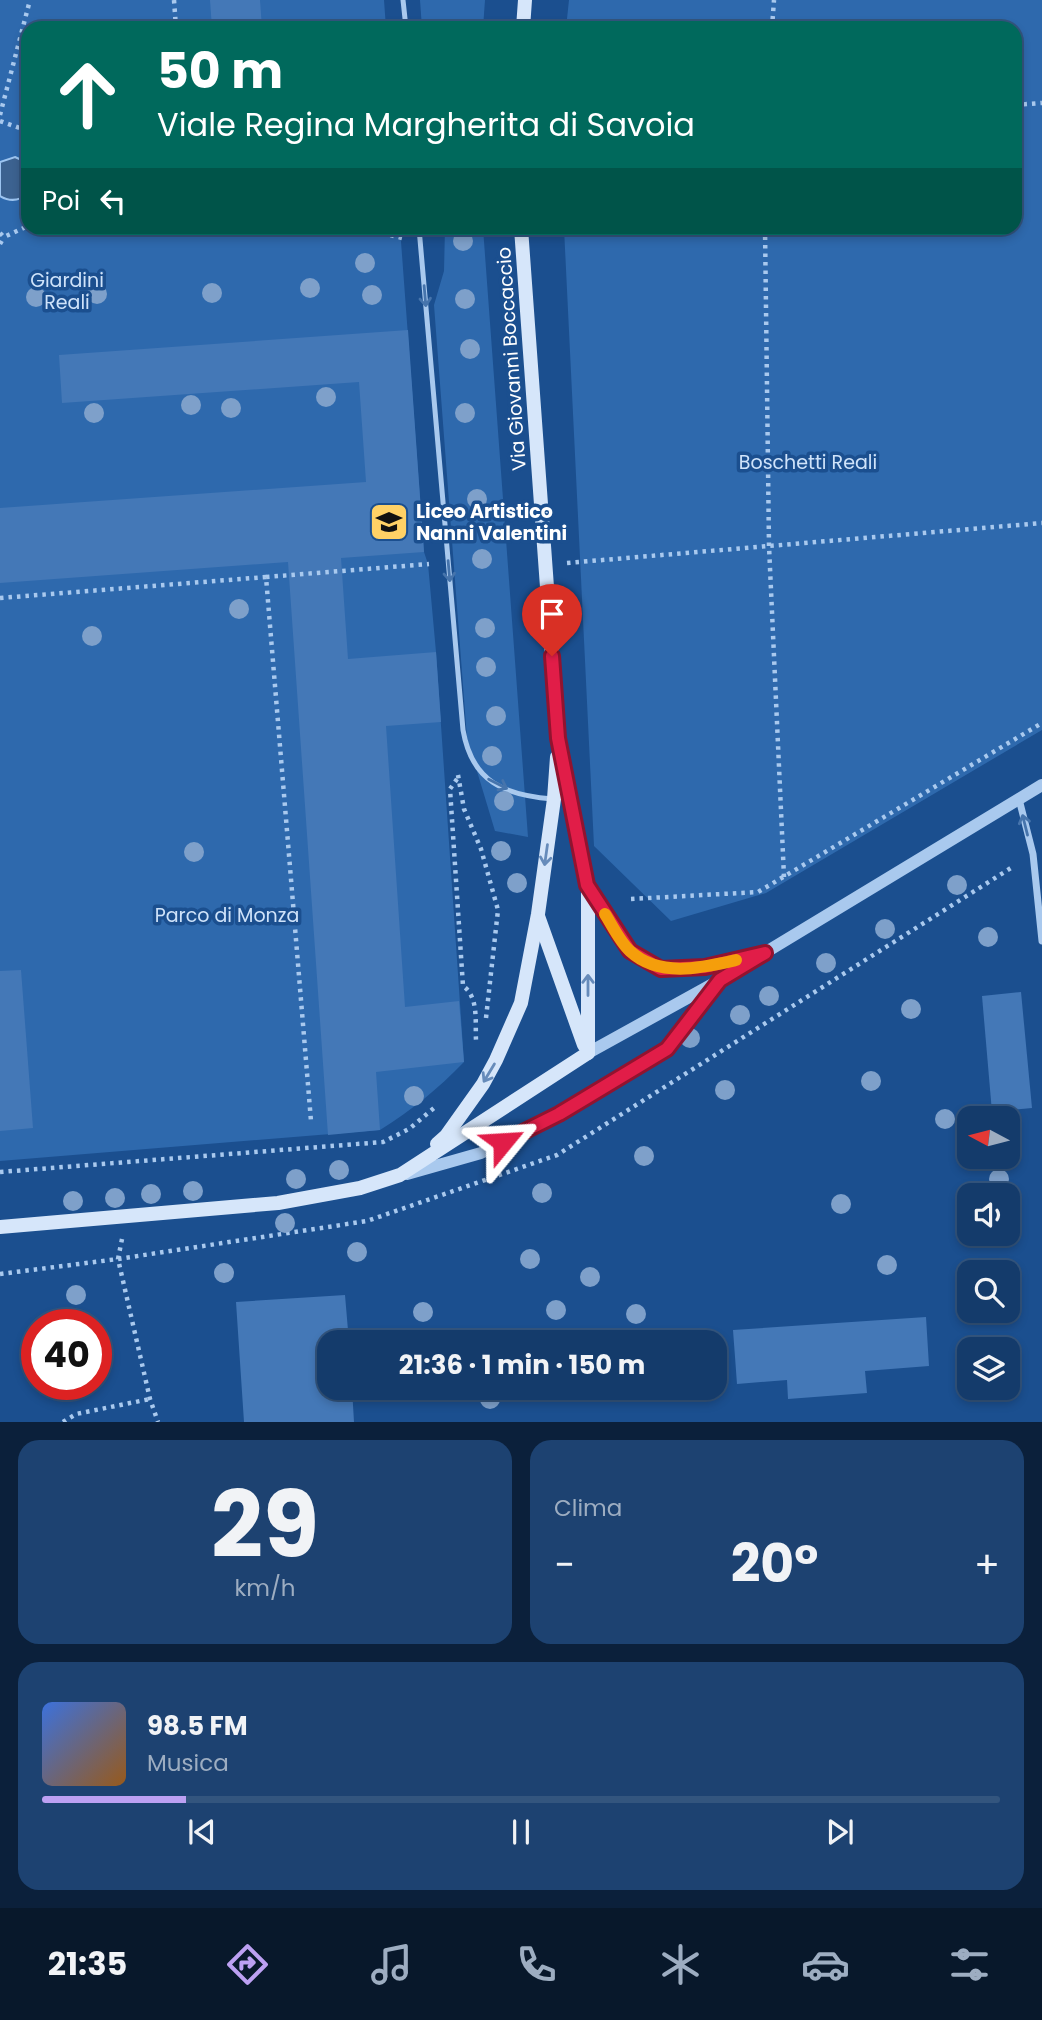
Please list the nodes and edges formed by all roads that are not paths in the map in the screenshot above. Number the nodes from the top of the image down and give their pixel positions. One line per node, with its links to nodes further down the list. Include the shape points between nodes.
1 (404, 0): 3 (lane)
2 (525, 0): 4 (main road)
3 (406, 21)
4 (524, 21)
5 (420, 235): 9 (lane, one-way to 9, via 467,752 494,785 533,798)
6 (522, 235): 7 (main road, Via Giovanni Boccaccio)
7 (558, 738): 9 (main road, Via Giovanni Boccaccio); 11 (main road, Via Giovanni Boccaccio)
8 (1042, 785): 10 (street)
9 (554, 799): 12 (main road, Via Giovanni Boccaccio, one-way to 12)
10 (1018, 799): 13 (street, one-way to 10, via 1033,854); 14 (street)
11 (587, 885): 14 (street, Via Giovanni Boccaccio, via 630,951 661,969 705,967); 16 (main road, Via Giovanni Boccaccio, one-way to 11)
12 (538, 914): 16 (main road); 17 (main road, Via Giovanni Boccaccio, one-way to 17, via 521,1003 496,1060 446,1136)
13 (1042, 941)
14 (765, 953): 15 (street)
15 (720, 980): 16 (street); 17 (street, via 667,1049 559,1114 481,1153)
16 (588, 1054): 17 (main road)
17 (400, 1175): 18 (main road, via 360,1188 278,1203)
18 (0, 1227)

